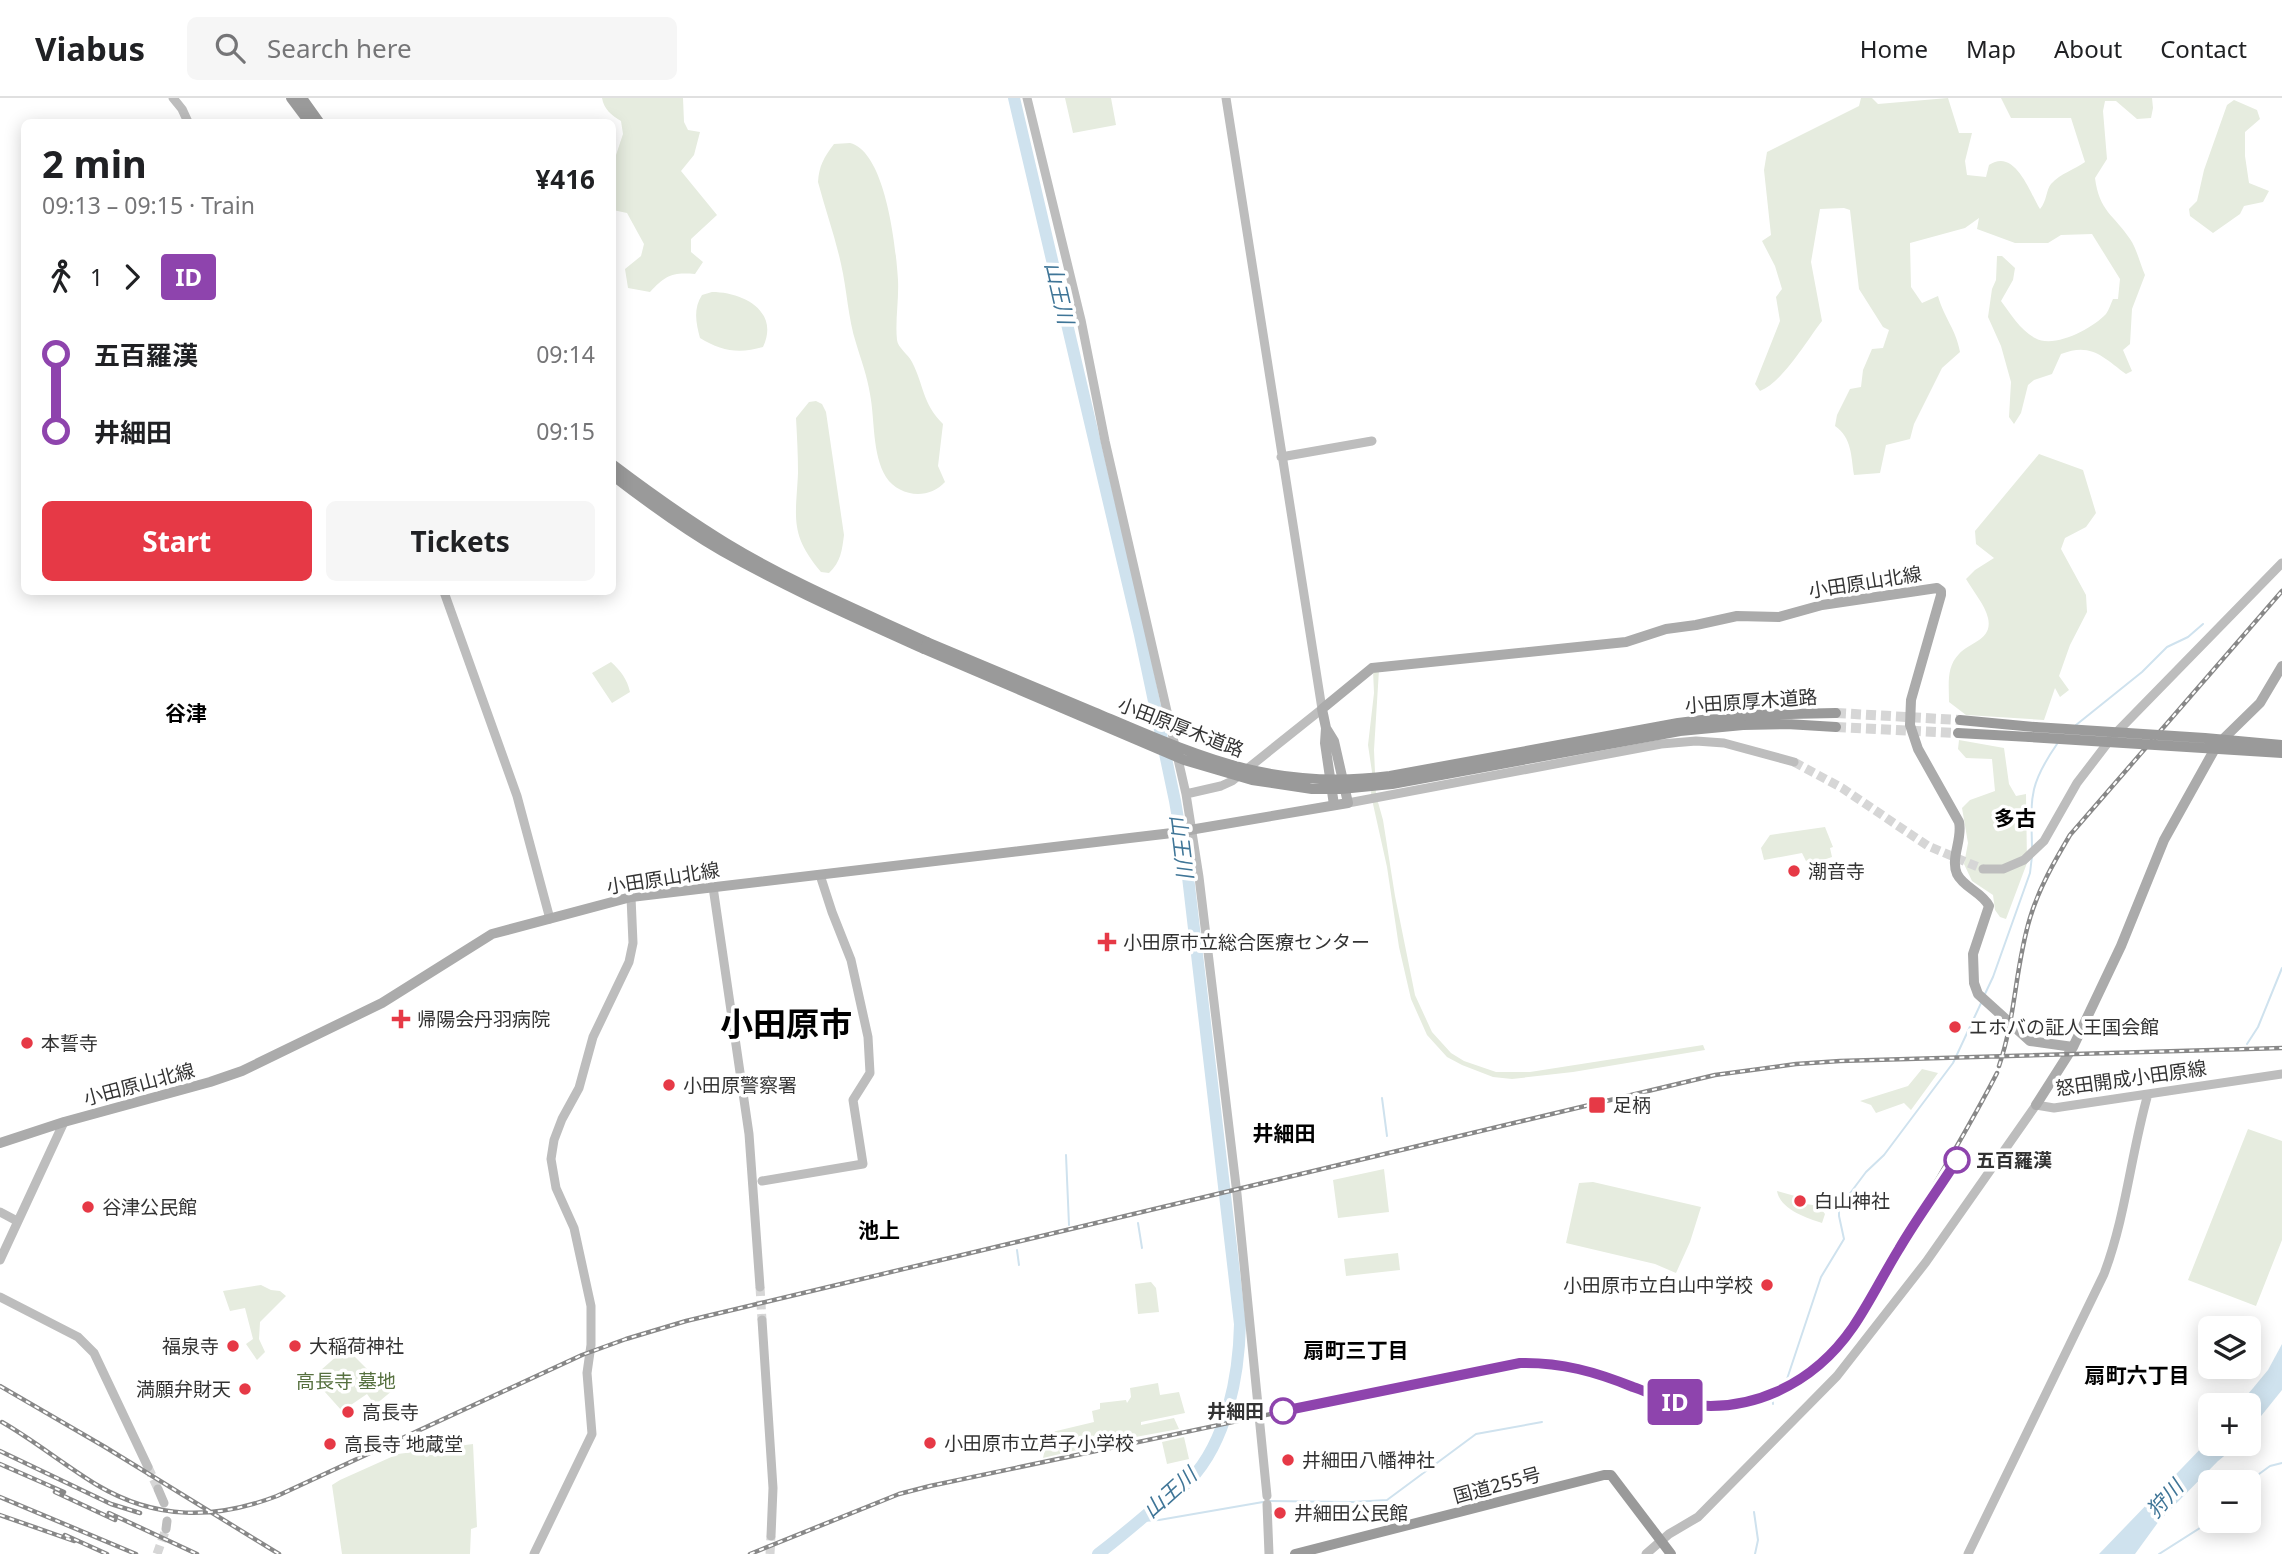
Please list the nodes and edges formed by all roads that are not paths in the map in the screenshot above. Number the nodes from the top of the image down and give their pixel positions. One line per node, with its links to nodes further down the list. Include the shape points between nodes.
1 (173, 98): 5 (street)
2 (295, 98): 6 (highway); 7 (highway)
3 (1027, 98): 27 (street)
4 (1226, 98): 9 (street)
5 (187, 119)
6 (307, 119)
7 (316, 119)
8 (1372, 441): 9 (street)
9 (1281, 457): 16 (street)
10 (616, 467): 14 (highway, 小田原厚木道路, via 728,544)
11 (616, 478): 14 (highway, 小田原厚木道路, via 722,551 818,601)
12 (2282, 563): 31 (street, via 2113,736 2077,783 2044,841 2024,860 2003,869)
13 (445, 595): 35 (street, via 517,796)
14 (926, 646): 18 (highway, 小田原厚木道路, bridge, via 1184,760 1252,780 1311,789 1392,784)
15 (2282, 666): 36 (main road, via 2260,703 2217,745 2164,840)
16 (1322, 709): 21 (main road); 27 (street, via 1232,781); 36 (main road, 小田原山北線, via 1372,668 1626,642 1737,616 1779,617 1822,605 1937,588 1941,595 1911,700 1910,725 1959,822 1957,873 1989,906 1972,962 1975,989 2030,1041)
17 (1836, 713): 18 (highway, 小田原厚木道路)
18 (1742, 720): 20 (highway, 小田原厚木道路)
19 (1960, 720): 22 (highway)
20 (1836, 727)
21 (1326, 728): 28 (main road, via 1334,741); 29 (main road)
22 (2033, 732): 23 (highway); 24 (highway, bridge); 25 (highway, bridge)
23 (1958, 733)
24 (2282, 745)
25 (2282, 753)
26 (1794, 762): 28 (street, via 1724,743 1661,744)
27 (1186, 794): 30 (street)
28 (1348, 803): 29 (main road, 小田原山北線)
29 (1334, 805): 30 (main road, 小田原山北線)
30 (1189, 831): 32 (main road, 小田原山北線); 55 (street, via 1237,1194)
31 (1983, 869)
32 (820, 875): 33 (main road, 小田原山北線); 42 (street, via 851,960 868,1037 870,1073 853,1100 863,1164)
33 (713, 887): 34 (main road, 小田原山北線); 46 (street, via 746,1108)
34 (631, 897): 35 (main road, 小田原山北線); 54 (street, via 629,962 593,1037 551,1159 556,1188 574,1228 591,1306 587,1373 592,1434)
35 (550, 919): 40 (main road, 小田原山北線, via 492,934 382,1003 242,1071)
36 (2073, 1047): 39 (main road)
37 (2282, 1074): 38 (street, 怒田開成小田原線)
38 (2148, 1094): 39 (street, 怒田開成小田原線, via 2054,1108); 59 (street, via 2104,1274)
39 (2036, 1105): 53 (street, 怒田開成小田原線, via 1926,1262 1837,1376 1698,1517)
40 (64, 1122): 41 (main road, 小田原山北線); 44 (street)
41 (0, 1143)
42 (762, 1181)
43 (0, 1212): 44 (street)
44 (17, 1221): 45 (street)
45 (0, 1261)
46 (760, 1287)
47 (0, 1297): 49 (street, via 78,1338 94,1353)
48 (762, 1320): 52 (street, via 773,1488)
49 (148, 1467)
50 (158, 1489): 51 (street)
51 (164, 1503)
52 (771, 1536)
53 (1661, 1540): 56 (highway, 国道255号, via 1623,1488 1611,1475 1604,1475); 57 (street, 怒田開成小田原線); 58 (highway, 国道255号)
54 (534, 1554)
55 (1269, 1554)
56 (1295, 1554)
57 (1646, 1554)
58 (1671, 1554)
59 (1968, 1554)

